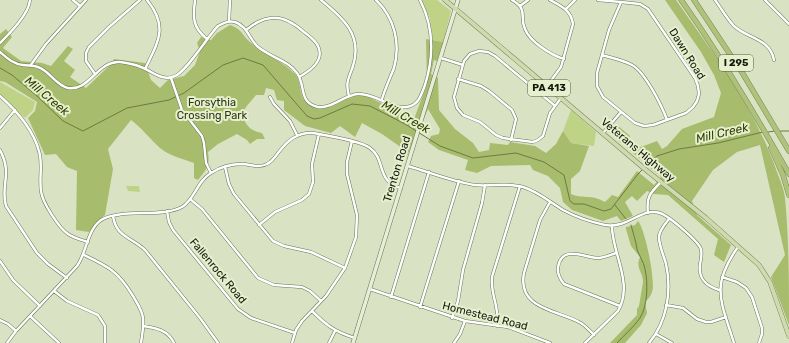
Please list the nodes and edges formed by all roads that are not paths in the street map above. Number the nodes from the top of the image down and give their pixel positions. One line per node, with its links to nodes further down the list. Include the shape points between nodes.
1 (30, 0): 31 (street, via 27,11)
2 (73, 0): 23 (street)
3 (86, 0): 23 (street)
4 (140, 0): 42 (street, via 109,27 87,51 86,61)
5 (147, 0): 39 (street, via 157,14 160,31)
6 (195, 0): 30 (street, via 196,26)
7 (230, 0): 27 (street)
8 (321, 0): 48 (street, via 344,19 354,38 356,52 347,82)
9 (376, 0): 51 (street, via 390,19 397,43 394,67)
10 (420, 0): 40 (street, via 430,31 432,49)
11 (445, 0): 25 (main road, Veterans Highway / PA 413)
12 (458, 0): 25 (main road, Trenton Road)
13 (512, 0): 24 (street)
14 (528, 0): 24 (street)
15 (550, 0): 26 (street)
16 (575, 0): 26 (street)
17 (598, 0): 22 (street, Dawn Road)
18 (681, 0): 60 (highway, I 295, via 721,58)
19 (694, 0): 64 (highway, I 295, via 731,55)
20 (715, 0): 36 (street, via 734,26 760,40 771,52)
21 (765, 0): 28 (street)
22 (621, 2): 33 (street, Dawn Road, via 609,30); 55 (street, Dawn Road, via 640,4 648,9 697,83 698,97 693,107 686,113)
23 (80, 6): 38 (street)
24 (520, 6): 35 (street, via 528,35 546,51)
25 (455, 9): 34 (main road, Trenton Road); 46 (main road, Veterans Highway / PA 413)
26 (566, 9): 35 (street, via 572,17 573,24)
27 (229, 22): 29 (street, via 240,24); 30 (street, via 218,26)
28 (789, 24)
29 (246, 30): 43 (street, via 259,48 290,66); 43 (street, via 263,19 277,18 291,22 309,36 318,48 318,60 312,70)
30 (207, 39): 44 (street, via 181,72)
31 (0, 43)
32 (0, 52): 38 (street, via 12,62)
33 (602, 56): 54 (street, Dawn Road, via 596,79 597,88); 55 (street, via 637,68 659,100)
34 (440, 58): 37 (street); 41 (main road, Trenton Road)
35 (564, 59): 46 (street, via 560,70)
36 (774, 60)
37 (463, 65): 45 (street); 52 (street, via 472,53 489,52)
38 (30, 66): 42 (street, via 42,69 68,88 79,86)
39 (145, 69): 42 (street, via 133,64 113,62); 44 (street, via 161,77)
40 (429, 71): 41 (street); 51 (street, via 422,94 415,103 403,107)
41 (436, 72): 65 (main road, Trenton Road)
42 (95, 74)
43 (299, 77): 48 (street, via 304,97 315,106 326,106)
44 (171, 78): 68 (street, via 175,94 186,117 202,136 206,163)
45 (458, 79): 61 (street, via 454,97 459,110 496,135); 61 (street, via 484,88 512,110 516,120)
46 (547, 86): 50 (main road, Veterans Highway / PA 413)
47 (0, 96): 53 (street)
48 (349, 96): 51 (street, via 365,94)
49 (270, 97): 59 (street, via 290,121)
50 (561, 98): 52 (street); 57 (main road, Veterans Highway / PA 413)
51 (382, 99)
52 (554, 105): 61 (street, via 544,134 538,140 530,143)
53 (15, 110): 56 (street); 84 (street, via 29,128 38,149 42,165 41,192 46,205 66,232)
54 (620, 112): 55 (street, Dawn Road, via 634,123 644,126); 57 (street)
55 (667, 120)
56 (0, 128)
57 (603, 133): 71 (main road, Veterans Highway / PA 413)
58 (319, 134): 59 (street, via 306,132); 62 (street); 82 (street, via 309,194 302,200 275,212)
59 (297, 135): 66 (street, via 268,163 260,166 241,164)
60 (767, 136): 69 (highway); 75 (highway)
61 (511, 140)
62 (352, 142): 74 (street, via 374,151 386,179); 89 (street, via 347,174 357,224 356,237)
63 (0, 150): 91 (street, via 6,167 3,193 6,206 37,253)
64 (789, 151)
65 (408, 166): 67 (street); 74 (main road, Trenton Road)
66 (225, 167): 68 (street); 82 (street, via 234,194)
67 (429, 172): 70 (street); 95 (street)
68 (211, 173): 76 (street, via 199,184)
69 (789, 174)
70 (459, 181): 72 (street); 100 (street)
71 (661, 182): 79 (street, via 649,196); 85 (main road, Veterans Highway / PA 413)
72 (485, 186): 73 (street); 104 (street)
73 (520, 186): 77 (street); 108 (street, via 492,277 491,286 498,312)
74 (401, 188): 92 (main road, Trenton Road)
75 (789, 195)
76 (190, 199): 78 (street, via 179,208); 96 (street, via 258,278 274,285 302,287)
77 (550, 202): 83 (street, via 577,217); 113 (street, via 540,220 524,273 524,290 536,304 579,322)
78 (166, 211): 80 (street); 111 (street, Fallenrock Road, via 173,230 238,309 254,320)
79 (648, 213): 81 (street, via 660,213); 83 (street)
80 (113, 216): 84 (street, via 101,220); 121 (street, via 118,231 145,250)
81 (669, 218): 93 (street, via 698,244 701,254 701,278 710,287); 97 (street, via 659,238 667,271)
82 (259, 225): 89 (street, via 280,245 311,252)
83 (612, 226): 86 (street)
84 (88, 242): 87 (street)
85 (738, 246): 90 (street, via 728,261); 114 (main road, Veterans Highway / PA 413, via 768,277)
86 (616, 253): 99 (street, via 624,278); 99 (street, via 600,258 577,253 568,254 559,263 558,274 564,284)
87 (84, 255): 91 (street); 107 (street, via 108,267 121,278 140,307)
88 (0, 261): 98 (street, via 13,280)
89 (344, 268): 96 (street)
90 (722, 277): 93 (street); 131 (street, via 741,283 750,293 762,328)
91 (66, 278): 94 (street)
92 (370, 289): 95 (street, Homestead Road); 115 (main road, Trenton Road)
93 (720, 290): 103 (street, via 720,301)
94 (54, 291): 98 (street); 118 (street, via 98,315 105,326)
95 (391, 297): 100 (street, Homestead Road)
96 (321, 301): 101 (street)
97 (666, 305): 103 (street, via 683,308 697,319 706,322); 112 (street, via 664,317)
98 (40, 306): 102 (street)
99 (620, 306): 113 (street)
100 (420, 307): 104 (street, Homestead Road)
101 (312, 311): 110 (street); 111 (street)
102 (30, 316): 109 (street); 117 (street)
103 (726, 317): 130 (street)
104 (452, 318): 106 (street, Homestead Road)
105 (0, 320): 109 (street)
106 (464, 322): 108 (street, Homestead Road); 125 (street)
107 (143, 326): 119 (street); 120 (street, via 162,330)
108 (496, 326): 126 (street, Homestead Road, via 515,329)
109 (16, 331): 116 (street)
110 (335, 331): 115 (street); 123 (street)
111 (295, 333): 122 (street)
112 (656, 334): 128 (street); 129 (street)
113 (594, 335): 127 (street)
114 (789, 336)
115 (355, 338): 124 (main road, Trenton Road)
116 (7, 343)
117 (59, 343)
118 (105, 343)
119 (141, 343)
120 (174, 343)
121 (218, 343)
122 (292, 343)
123 (329, 343)
124 (354, 343)
125 (454, 343)
126 (550, 343)
127 (585, 343)
128 (649, 343)
129 (672, 343)
130 (734, 343)
131 (759, 343)

